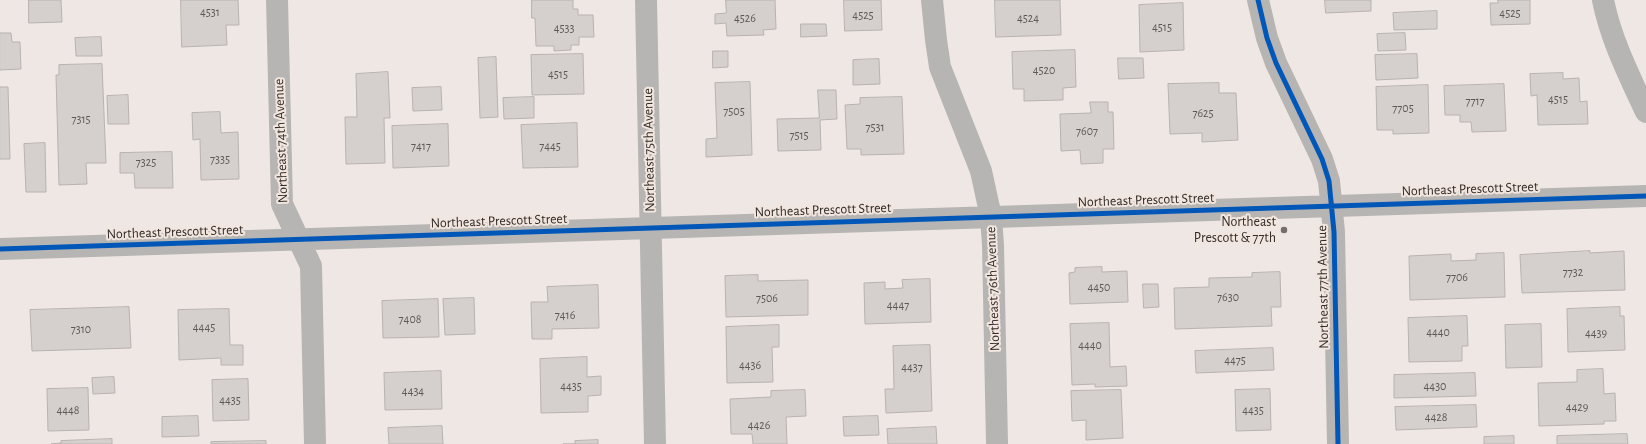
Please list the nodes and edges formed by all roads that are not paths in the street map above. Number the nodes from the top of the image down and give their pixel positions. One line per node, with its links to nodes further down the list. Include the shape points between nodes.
1 (277, 0): 11 (street, Northeast 74th Avenue, via 282,204)
2 (646, 0): 10 (street, Northeast 75th Avenue)
3 (932, 0): 9 (street, Northeast 76th Avenue, via 940,68 981,171)
4 (1258, 0): 8 (street, Northeast 77th Avenue, via 1276,63 1322,159)
5 (1603, 0): 6 (street, via 1619,54)
6 (1646, 112)
7 (1646, 196): 8 (street, Northeast Prescott Street)
8 (1333, 206): 9 (street, Northeast Prescott Street); 16 (street, Northeast 77th Avenue)
9 (991, 216): 10 (street, Northeast Prescott Street); 15 (street, Northeast 76th Avenue)
10 (651, 228): 11 (street, Northeast Prescott Street); 14 (street, Northeast 75th Avenue)
11 (298, 240): 12 (street, Northeast Prescott Street); 13 (street, Northeast 74th Avenue, via 311,266)
12 (0, 249)
13 (315, 444)
14 (655, 444)
15 (997, 444)
16 (1338, 444)

